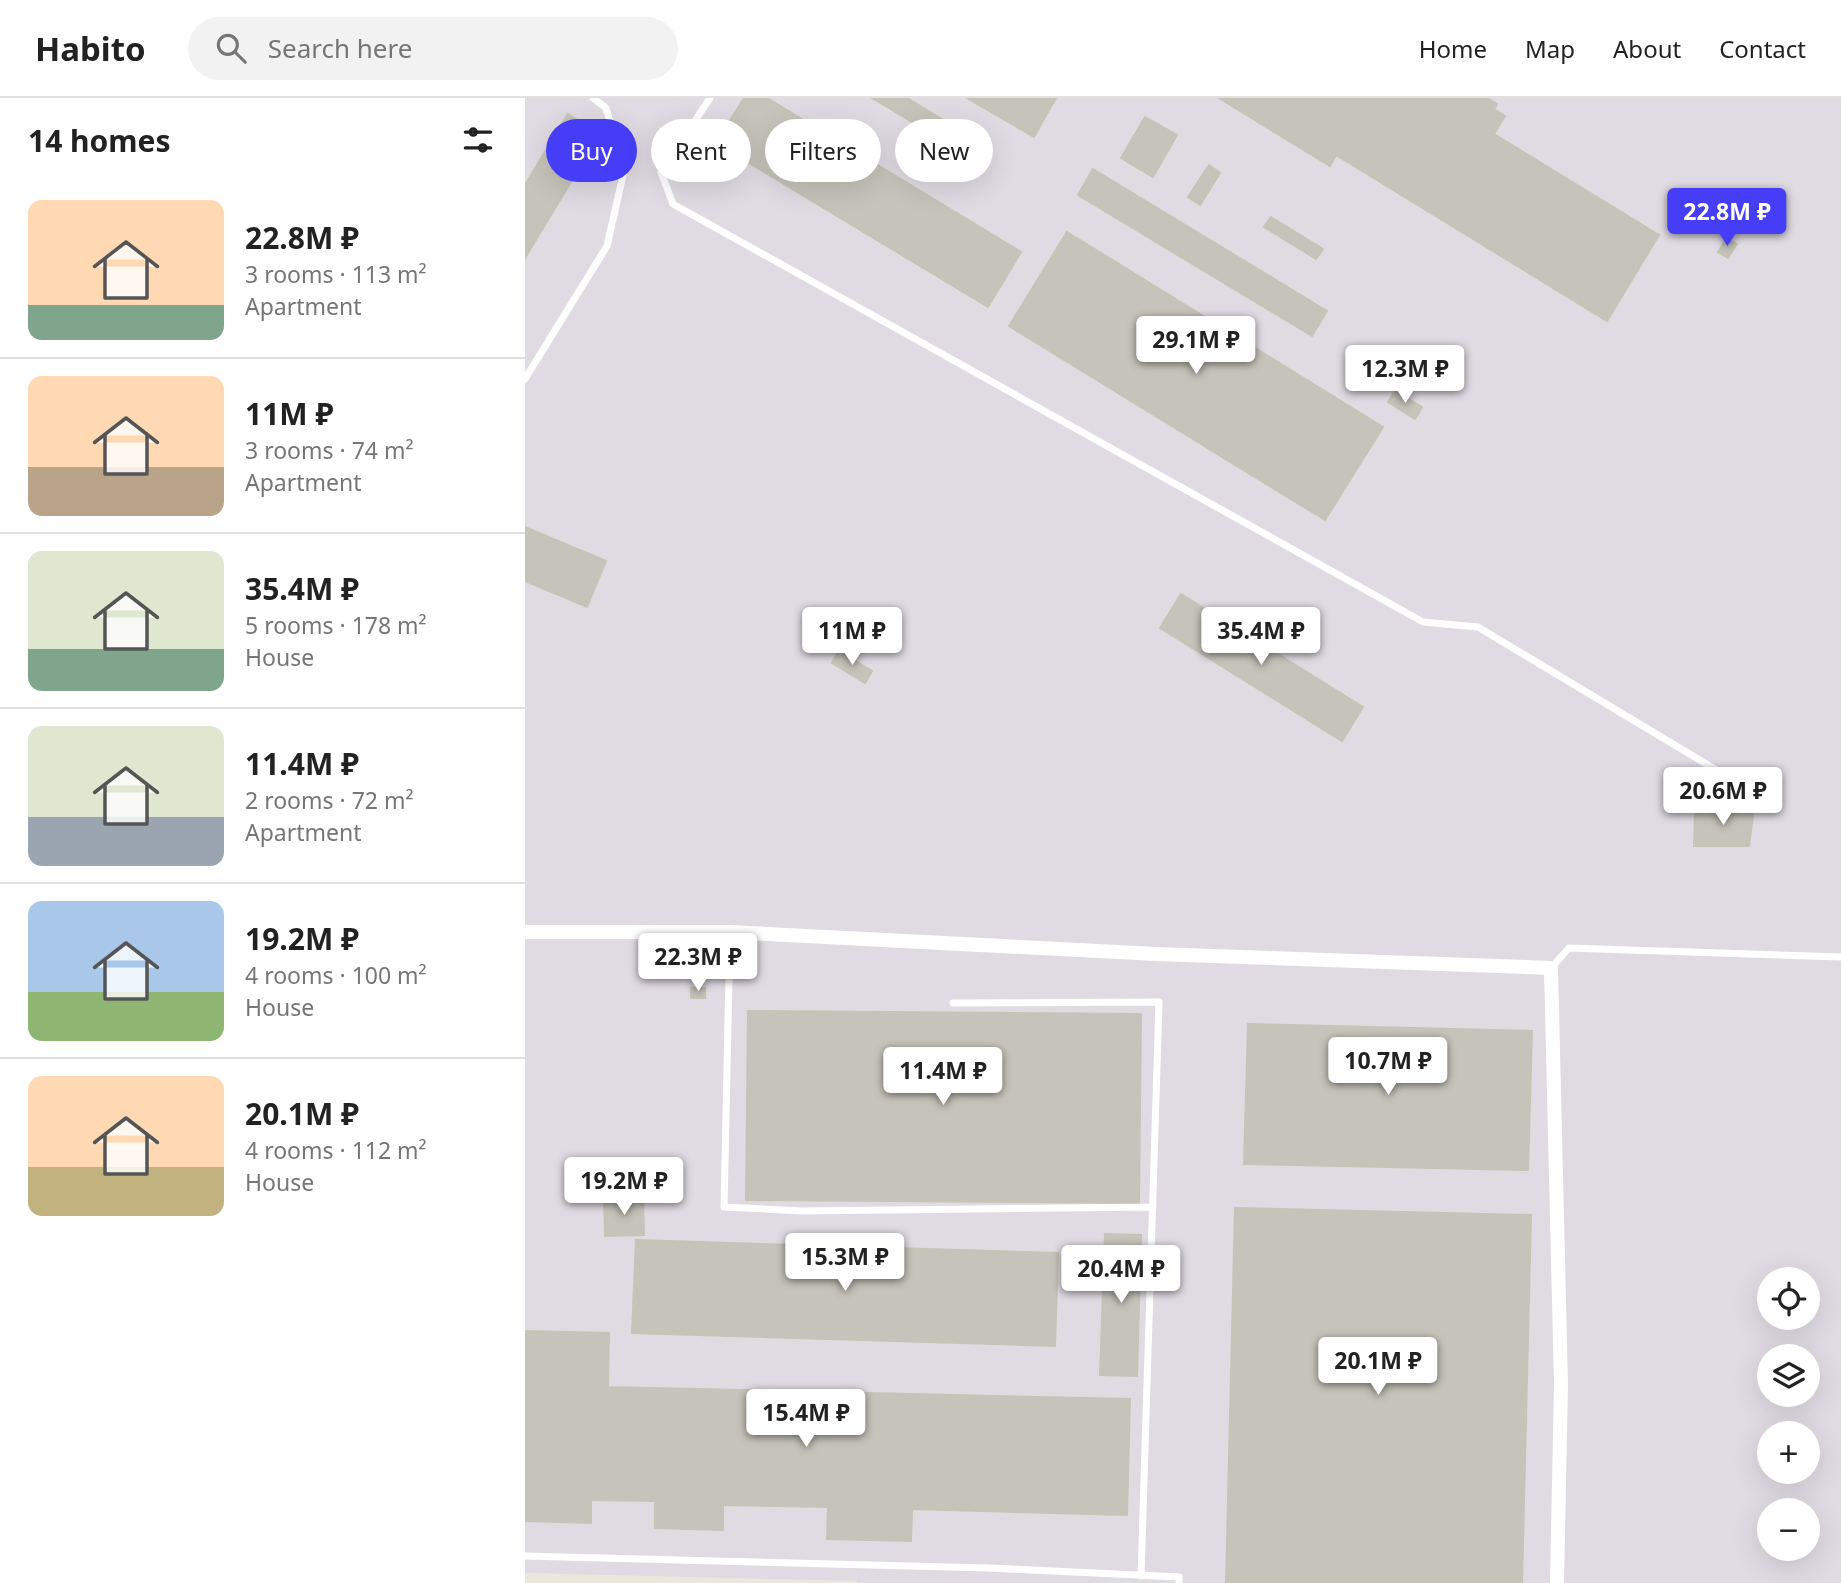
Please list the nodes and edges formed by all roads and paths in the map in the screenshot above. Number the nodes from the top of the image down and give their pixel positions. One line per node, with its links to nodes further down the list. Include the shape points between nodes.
1 (593, 98): 3 (lane, via 606,108 624,170 607,246)
2 (710, 98): 4 (lane, via 661,172 673,204 1423,622 1478,627)
3 (525, 379)
4 (1758, 795)
5 (525, 932): 6 (street)
6 (730, 932): 8 (street); 10 (lane, via 724,1206 802,1211)
7 (1841, 957): 8 (lane, via 1569,948)
8 (1551, 968): 14 (street, via 1561,1384)
9 (953, 1003): 10 (lane, via 1159,1002)
10 (1153, 1207): 12 (lane)
11 (525, 1556): 12 (lane)
12 (1141, 1576): 13 (lane, via 1179,1577)
13 (1179, 1583)
14 (1557, 1583)

